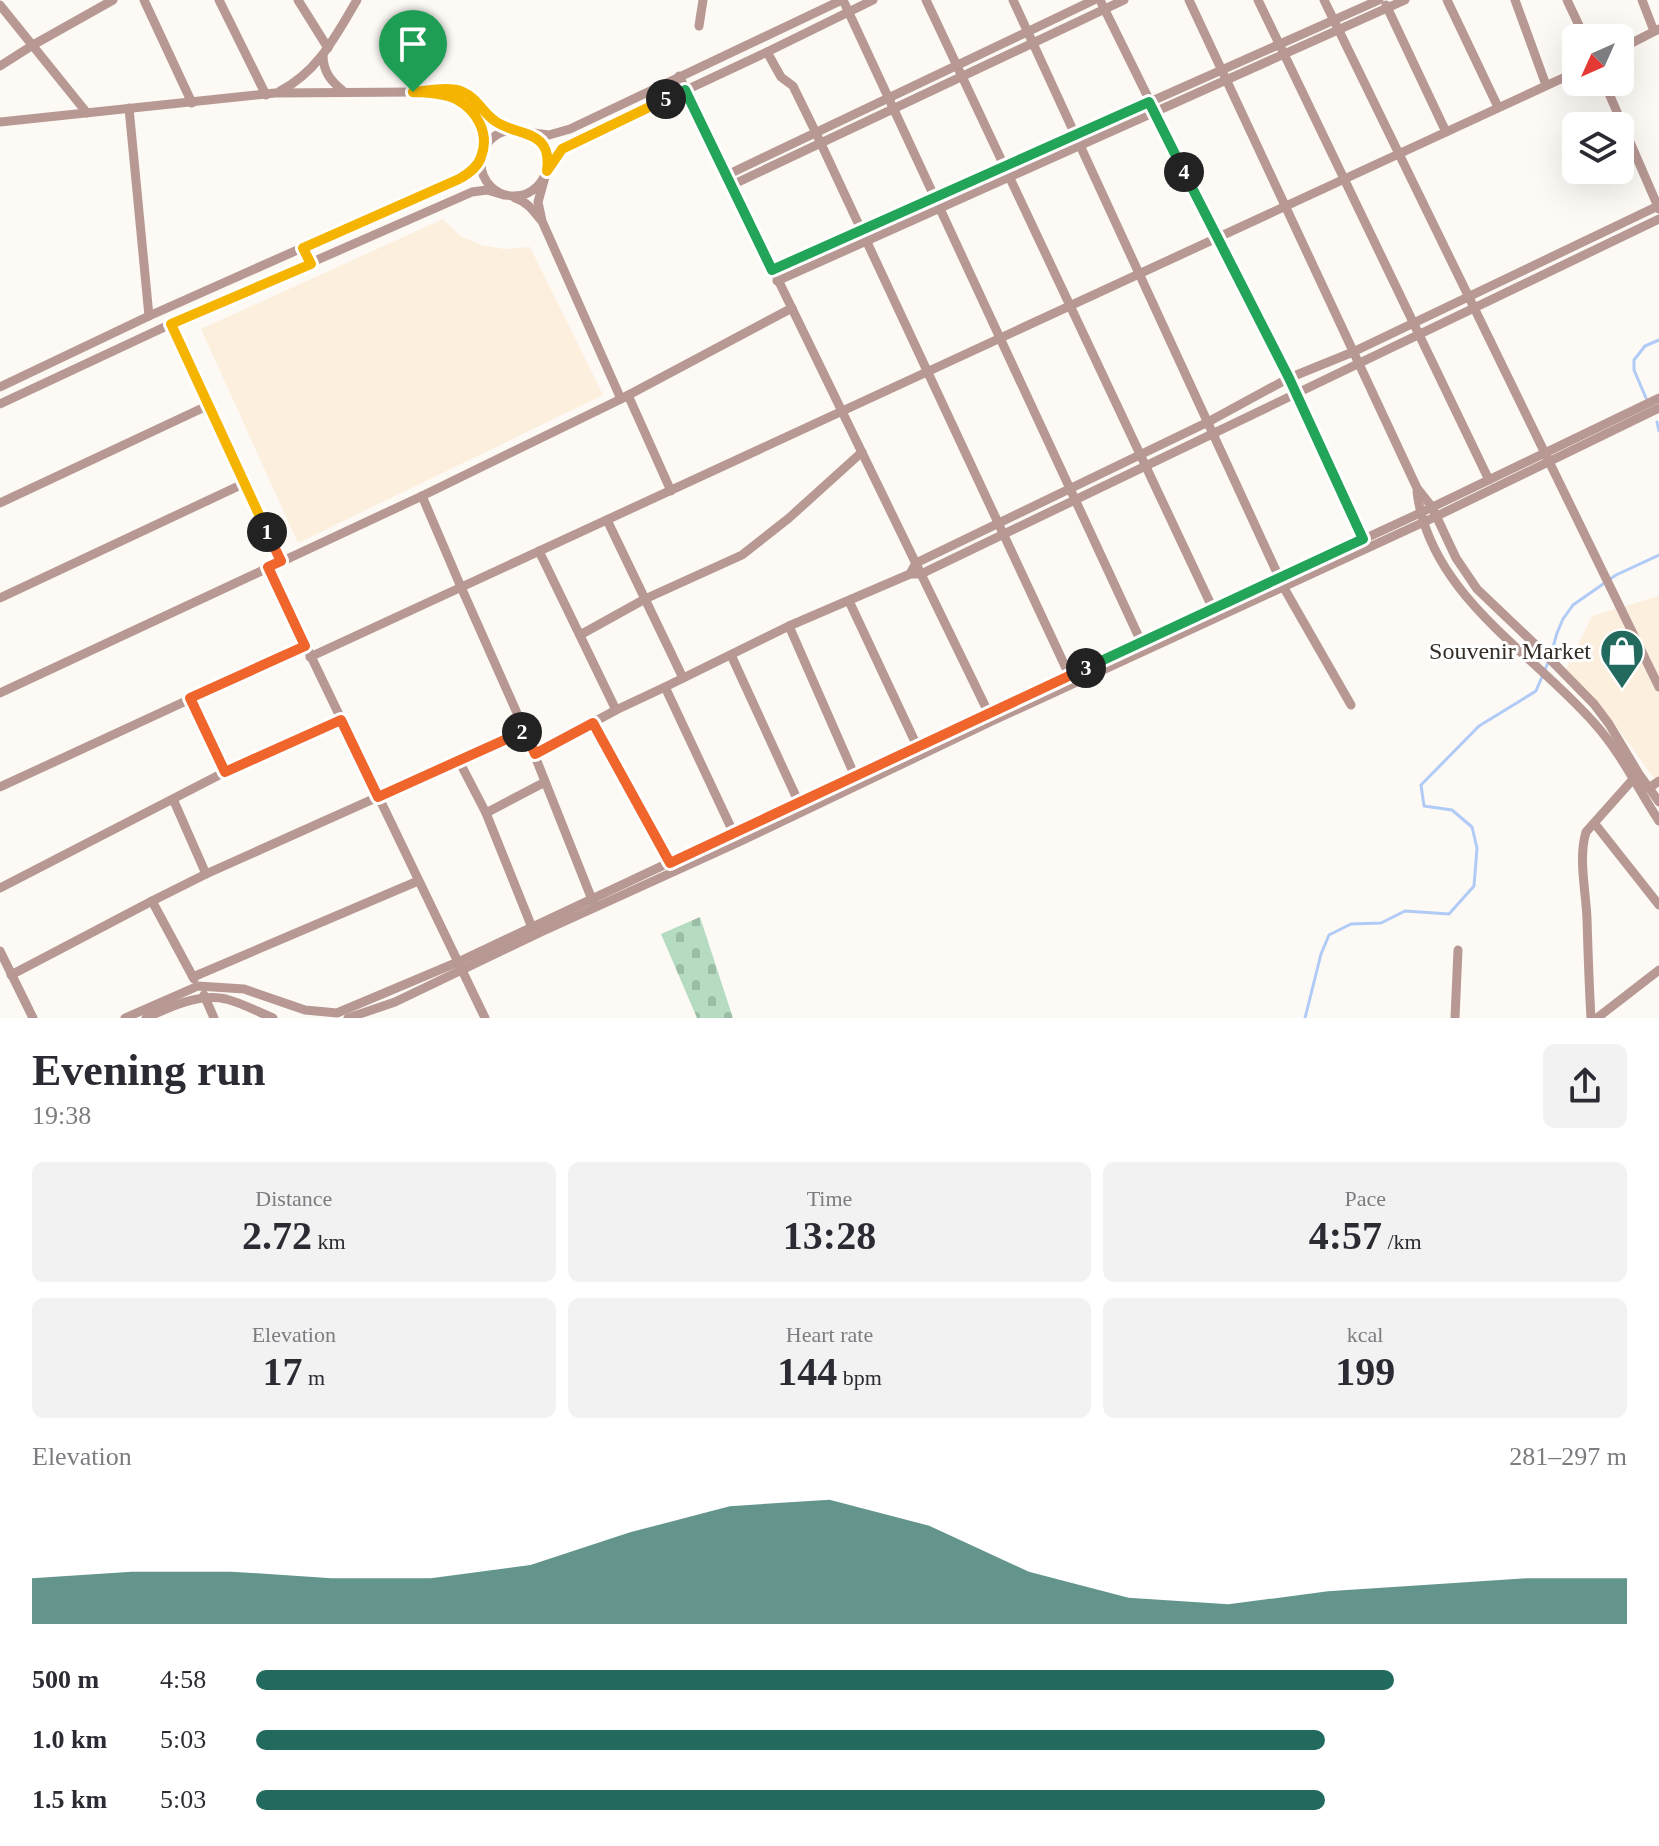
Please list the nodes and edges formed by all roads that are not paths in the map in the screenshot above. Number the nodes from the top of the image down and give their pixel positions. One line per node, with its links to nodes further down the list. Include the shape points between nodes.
1 (113, 0): 31 (street)
2 (144, 0): 49 (street)
3 (219, 0): 45 (street)
4 (298, 0): 33 (street)
5 (357, 0): 33 (street)
6 (703, 0): 26 (street)
7 (843, 0): 23 (street); 38 (street)
8 (873, 0): 23 (street)
9 (926, 0): 35 (street)
10 (1013, 0): 28 (street)
11 (1124, 0): 20 (street)
12 (1189, 0): 37 (street)
13 (1258, 0): 32 (street)
14 (1324, 0): 24 (street)
15 (1405, 0): 21 (street)
16 (1447, 0): 50 (street)
17 (1515, 0): 41 (street)
18 (1567, 0): 25 (street)
19 (1642, 0): 27 (street)
20 (1099, 3): 28 (street); 30 (street); 48 (street)
21 (1383, 3): 24 (street); 57 (street)
22 (0, 5): 31 (street)
23 (849, 12): 34 (street); 47 (street)
24 (1336, 24): 32 (street); 62 (street)
25 (1578, 24)
26 (699, 26)
27 (1656, 30): 29 (street)
28 (1027, 32): 30 (street); 35 (street)
29 (1634, 42)
30 (1033, 43): 39 (street); 59 (street)
31 (33, 45): 36 (street); 54 (street)
32 (1282, 49): 37 (street); 68 (street)
33 (326, 51): 43 (street, via 324,69); 45 (street, via 294,83)
34 (767, 52): 42 (street); 58 (street, via 781,77 793,86)
35 (957, 65): 39 (street); 47 (street)
36 (0, 66)
37 (1224, 74): 48 (street); 53 (street); 72 (street)
38 (679, 76): 42 (street); 56 (street, via 563,132 543,136)
39 (962, 76): 52 (street); 64 (street)
40 (1562, 78): 41 (street)
41 (1546, 85): 50 (street)
42 (685, 90): 65 (street, via 562,149); 66 (street)
43 (343, 91): 44 (street); 45 (street)
44 (413, 92): 56 (street, via 463,92 497,122); 63 (street, via 445,96 473,112 484,136)
45 (270, 94): 49 (street)
46 (1610, 96): 73 (street)
47 (889, 98): 52 (street); 58 (street)
48 (1149, 102): 53 (street); 59 (street)
49 (192, 103): 51 (street)
50 (1498, 107): 57 (street)
51 (129, 108): 54 (street); 89 (street)
52 (894, 109): 60 (street); 71 (street)
53 (1154, 112): 61 (street); 78 (street)
54 (87, 113): 55 (street)
55 (0, 122)
56 (522, 131): 63 (street, via 492,138); 65 (street, via 541,144)
57 (1446, 132): 62 (street)
58 (816, 133): 60 (street); 66 (street)
59 (1075, 135): 61 (street); 64 (street)
60 (821, 143): 69 (street); 77 (street)
61 (1080, 145): 67 (street); 83 (street)
62 (1399, 153): 68 (street); 85 (street)
63 (482, 156): 70 (street, via 484,176 492,188); 80 (street, via 459,179)
64 (1005, 166): 67 (street); 71 (street)
65 (546, 174): 70 (street, via 531,192); 76 (street, via 538,202)
66 (727, 175): 69 (street)
67 (1009, 177): 74 (street); 86 (street)
68 (1344, 178): 72 (street); 91 (street)
69 (732, 185): 82 (street)
70 (508, 196): 76 (street, via 524,201); 81 (street, via 472,192)
71 (935, 198): 74 (street); 77 (street)
72 (1285, 206): 78 (street); 94 (street)
73 (1658, 207): 85 (street)
74 (940, 208): 79 (street); 93 (street)
75 (1659, 219): 88 (street)
76 (542, 221): 100 (street)
77 (861, 230): 79 (street); 82 (street)
78 (1217, 237): 83 (street); 97 (street)
79 (866, 241): 84 (street); 96 (street)
80 (303, 248): 81 (street); 89 (street)
81 (311, 264): 90 (street)
82 (772, 270): 84 (street)
83 (1139, 274): 86 (street); 107 (street)
84 (777, 281): 87 (street)
85 (1469, 297): 88 (street); 91 (street)
86 (1070, 306): 93 (street); 110 (street)
87 (792, 308): 100 (street); 106 (street)
88 (1474, 308): 92 (street); 111 (street)
89 (149, 316): 98 (street)
90 (171, 324): 102 (street); 103 (street)
91 (1414, 324): 92 (street); 94 (street)
92 (1419, 335): 95 (street); 113 (street)
93 (1000, 338): 96 (street); 116 (street)
94 (1353, 352): 95 (street); 97 (street)
95 (1359, 364): 99 (street); 115 (street)
96 (928, 372): 106 (street); 124 (street)
97 (1289, 378): 99 (street); 107 (street)
98 (0, 387)
99 (1296, 394): 108 (street); 126 (street)
100 (624, 397): 117 (street); 118 (street)
101 (1659, 398): 105 (street)
102 (0, 404)
103 (209, 405): 114 (street); 120 (street)
104 (1659, 408): 105 (street)
105 (1644, 410): 111 (street)
106 (842, 412): 109 (street); 117 (street)
107 (1208, 422): 108 (street); 110 (street)
108 (1213, 433): 112 (street); 133 (street)
109 (862, 452): 129 (street); 136 (street, via 742,555)
110 (1141, 455): 112 (street); 116 (street)
111 (1547, 457): 113 (street); 121 (street); 148 (street)
112 (1146, 466): 119 (street); 138 (street)
113 (1489, 480): 121 (street)
114 (245, 483): 128 (street); 135 (street)
115 (1417, 488): 121 (street); 122 (street)
116 (1070, 489): 119 (street); 124 (street)
117 (671, 491): 123 (street)
118 (422, 496): 128 (street); 134 (street)
119 (1075, 500): 125 (street); 142 (street)
120 (0, 503)
121 (1434, 512): 122 (street); 161 (street, via 1477,589 1602,714)
122 (1422, 518): 126 (street); 161 (street, via 1456,585 1603,733)
123 (607, 520): 127 (street); 136 (street)
124 (999, 523): 125 (street); 129 (street)
125 (1004, 534): 132 (street); 146 (street)
126 (1365, 544): 133 (street)
127 (539, 551): 134 (street); 140 (street)
128 (281, 561): 130 (street)
129 (916, 563): 131 (street); 132 (street)
130 (268, 567): 141 (street); 149 (street)
131 (910, 574): 132 (street); 137 (street)
132 (921, 574): 153 (street)
133 (1282, 583): 138 (street); 142 (street); 151 (street)
134 (461, 587): 144 (street); 156 (street)
135 (0, 598)
136 (645, 599): 140 (street); 145 (street)
137 (849, 601): 139 (street); 157 (street)
138 (1213, 609): 142 (street)
139 (789, 626): 143 (street); 162 (street)
140 (580, 635): 152 (street)
141 (305, 646): 144 (street); 150 (street)
142 (1143, 647): 146 (street)
143 (731, 655): 145 (street); 170 (street)
144 (310, 657): 154 (street)
145 (683, 678): 147 (street)
146 (1072, 679): 153 (street)
147 (665, 687): 152 (street); 174 (street)
148 (1659, 687)
149 (0, 693)
150 (190, 698): 160 (street); 165 (street)
151 (1351, 705)
152 (616, 710): 155 (street)
153 (991, 718): 157 (street); 162 (street)
154 (341, 720): 160 (street); 167 (street)
155 (593, 723): 158 (street); 175 (street)
156 (525, 731): 158 (street); 159 (street)
157 (917, 746): 162 (street)
158 (535, 754): 164 (street)
159 (459, 761): 167 (street); 171 (street)
160 (225, 772): 168 (street)
161 (1636, 776): 166 (street); 172 (street); 173 (street)
162 (857, 780): 170 (street); 174 (street)
163 (1659, 781): 166 (street)
164 (545, 782): 171 (street); 180 (street)
165 (0, 787)
166 (1649, 788): 169 (street)
167 (378, 797): 176 (street); 177 (street)
168 (173, 799): 176 (street); 178 (street)
169 (1659, 802)
170 (799, 803): 174 (street)
171 (486, 813): 182 (street)
172 (1659, 821)
173 (1595, 824): 181 (street); 199 (street, via 1583,841)
174 (736, 838): 175 (street); 180 (street)
175 (670, 863): 180 (street)
176 (206, 874): 179 (street)
177 (418, 881): 185 (street); 188 (street)
178 (0, 888)
179 (152, 901): 187 (street); 188 (street)
180 (593, 904): 182 (street)
181 (1659, 905)
182 (533, 931): 185 (street)
183 (1458, 950): 198 (street)
184 (0, 951): 187 (street)
185 (460, 966): 190 (street); 196 (street, via 395,1002); 197 (street)
186 (1659, 970): 200 (street)
187 (11, 975): 191 (street)
188 (196, 982): 189 (street); 190 (street, via 244,989); 192 (street)
189 (206, 998): 193 (street); 194 (street); 195 (street, via 224,998)
190 (333, 1016)
191 (33, 1018)
192 (125, 1018)
193 (146, 1018)
194 (214, 1018)
195 (273, 1018)
196 (348, 1018)
197 (485, 1018)
198 (1455, 1018)
199 (1591, 1018)
200 (1597, 1018)

